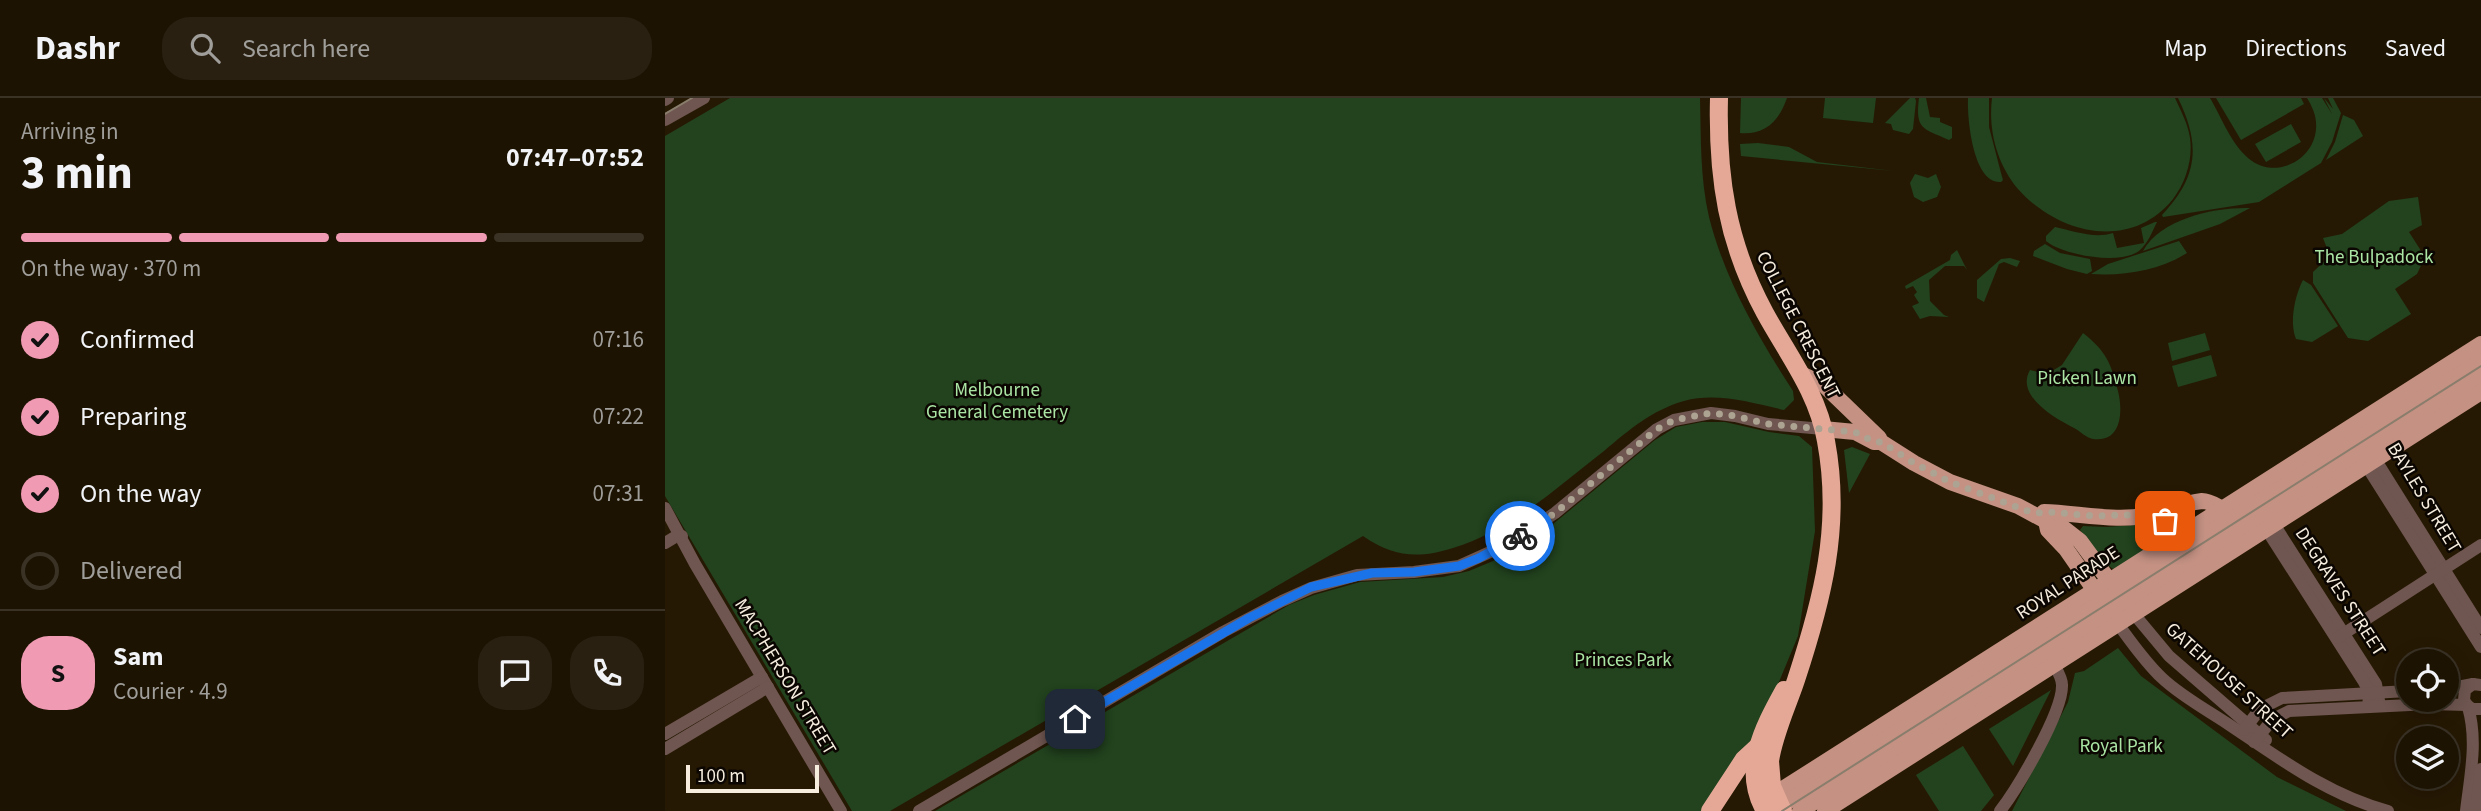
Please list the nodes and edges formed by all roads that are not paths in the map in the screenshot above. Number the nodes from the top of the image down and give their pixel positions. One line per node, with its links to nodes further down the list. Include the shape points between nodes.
1 (704, 98): 3 (street)
2 (1719, 98): 6 (highway, COLLEGE CRESCENT, via 1721,179 1733,237 1745,273)
3 (665, 120)
4 (2481, 344): 12 (main road, ROYAL PARADE)
5 (2481, 361): 12 (main road, ROYAL PARADE)
6 (1801, 374): 9 (highway, COLLEGE CRESCENT); 11 (main road, via 1823,384)
7 (2481, 377): 10 (main road, ROYAL PARADE)
8 (2481, 392): 10 (main road, ROYAL PARADE)
9 (1823, 429): 11 (main road, COLLEGE CRESCENT, via 1855,432); 30 (highway, via 1831,483 1830,542 1820,603); 51 (street, via 1711,413 1674,420 1510,543 1459,566 1357,575 1311,587 1223,632)
10 (2404, 434): 12 (main road, ROYAL PARADE)
11 (1881, 442): 18 (main road, COLLEGE CRESCENT, via 1942,478)
12 (2366, 446): 13 (main road, ROYAL PARADE); 17 (main road, ROYAL PARADE); 23 (street, BAYLES STREET)
13 (2304, 465): 15 (main road, ROYAL PARADE); 17 (main road, ROYAL PARADE)
14 (665, 508): 19 (street, MACPHERSON STREET)
15 (2222, 509): 16 (main road, COLLEGE CRESCENT, via 2206,500); 20 (main road, ROYAL PARADE)
16 (2154, 514): 18 (main road, COLLEGE CRESCENT, via 2050,512); 20 (main road)
17 (2263, 516): 24 (main road, ROYAL PARADE); 24 (main road, ROYAL PARADE); 28 (street, DEGRAVES STREET)
18 (2040, 517): 24 (main road, COLLEGE CRESCENT, via 2077,538); 25 (main road)
19 (668, 523): 21 (street, MACPHERSON STREET)
20 (2177, 538): 24 (main road, ROYAL PARADE)
21 (674, 539): 32 (street, MACPHERSON STREET, via 695,564)
22 (2481, 545): 23 (street)
23 (2439, 572): 27 (street, BAYLES STREET); 28 (street); 29 (street, BAYLES STREET)
24 (2122, 598): 25 (main road, ROYAL PARADE); 25 (main road, ROYAL PARADE); 41 (street, GATEHOUSE STREET, via 2169,656)
25 (2106, 607): 26 (main road, ROYAL PARADE); 31 (main road, ROYAL PARADE); 31 (main road, ROYAL PARADE); 41 (street, GATEHOUSE STREET, via 2165,680)
26 (2040, 625): 31 (main road); 49 (main road, ROYAL PARADE)
27 (2481, 628)
28 (2340, 636): 36 (street, DEGRAVES STREET, via 2376,684)
29 (2481, 647)
30 (1806, 648): 44 (highway); 49 (highway, via 1771,755)
31 (2047, 654): 47 (main road, ROYAL PARADE); 49 (main road, ROYAL PARADE); 55 (street, via 2062,681 2058,704 2031,762)
32 (765, 682): 42 (street); 45 (street); 50 (street, MACPHERSON STREET)
33 (2477, 685): 34 (street); 39 (street, via 2464,693)
34 (2459, 687)
35 (2396, 691): 36 (street)
36 (2373, 692): 37 (street); 38 (street, DEGRAVES STREET)
37 (2290, 697): 40 (street); 41 (street, via 2263,706)
38 (2374, 707): 39 (street); 40 (street)
39 (2472, 707): 46 (street)
40 (2292, 711): 43 (street, via 2277,716)
41 (2245, 728): 43 (street, GATEHOUSE STREET)
42 (665, 734)
43 (2257, 738): 56 (street, GATEHOUSE STREET, via 2302,773 2340,794)
44 (1757, 747): 49 (highway, via 1754,775); 52 (highway)
45 (665, 749)
46 (2478, 758): 57 (street)
47 (1878, 769): 53 (main road, ROYAL PARADE); 54 (main road, ROYAL PARADE)
48 (2481, 769): 58 (street)
49 (1769, 807)
50 (841, 811)
51 (919, 811)
52 (1710, 811)
53 (1800, 811)
54 (1825, 811)
55 (2000, 811)
56 (2388, 811)
57 (2466, 811)
58 (2476, 811)

